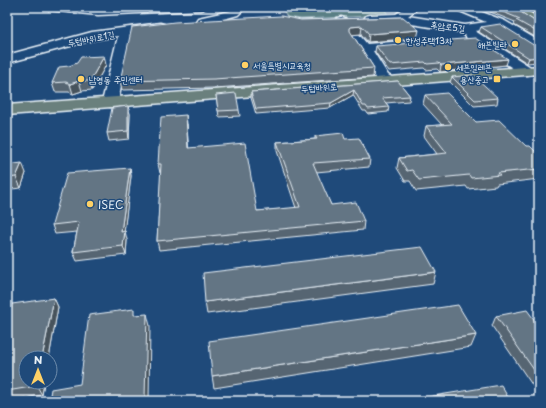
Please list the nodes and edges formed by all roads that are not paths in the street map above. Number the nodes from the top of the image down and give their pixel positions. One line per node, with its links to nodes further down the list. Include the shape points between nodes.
1 (48, 7): 7 (street, via 98,12)
2 (203, 7): 7 (street); 13 (street, 두텁바위로1길, via 172,23)
3 (240, 7): 9 (street, via 234,13 195,22)
4 (413, 7): 8 (street)
5 (459, 7): 11 (street)
6 (512, 7): 10 (main road)
7 (149, 9)
8 (396, 18): 12 (street, 후암로5길); 18 (street, 후암로5길, via 335,21)
9 (241, 20)
10 (539, 23)
11 (501, 24): 12 (street, 후암로5길); 17 (street)
12 (465, 29): 14 (street, 두텁바위로)
13 (124, 32): 19 (street, 두텁바위로1길, via 92,36); 22 (street)
14 (476, 39): 15 (street); 20 (street, 두텁바위로)
15 (453, 41)
16 (416, 44): 18 (street)
17 (539, 47)
18 (364, 48): 21 (street, via 382,78)
19 (7, 59)
20 (533, 71): 21 (main road, 두텁바위로)
21 (390, 82): 22 (main road, 두텁바위로)
22 (110, 102): 23 (main road, 두텁바위로)
23 (7, 110)

